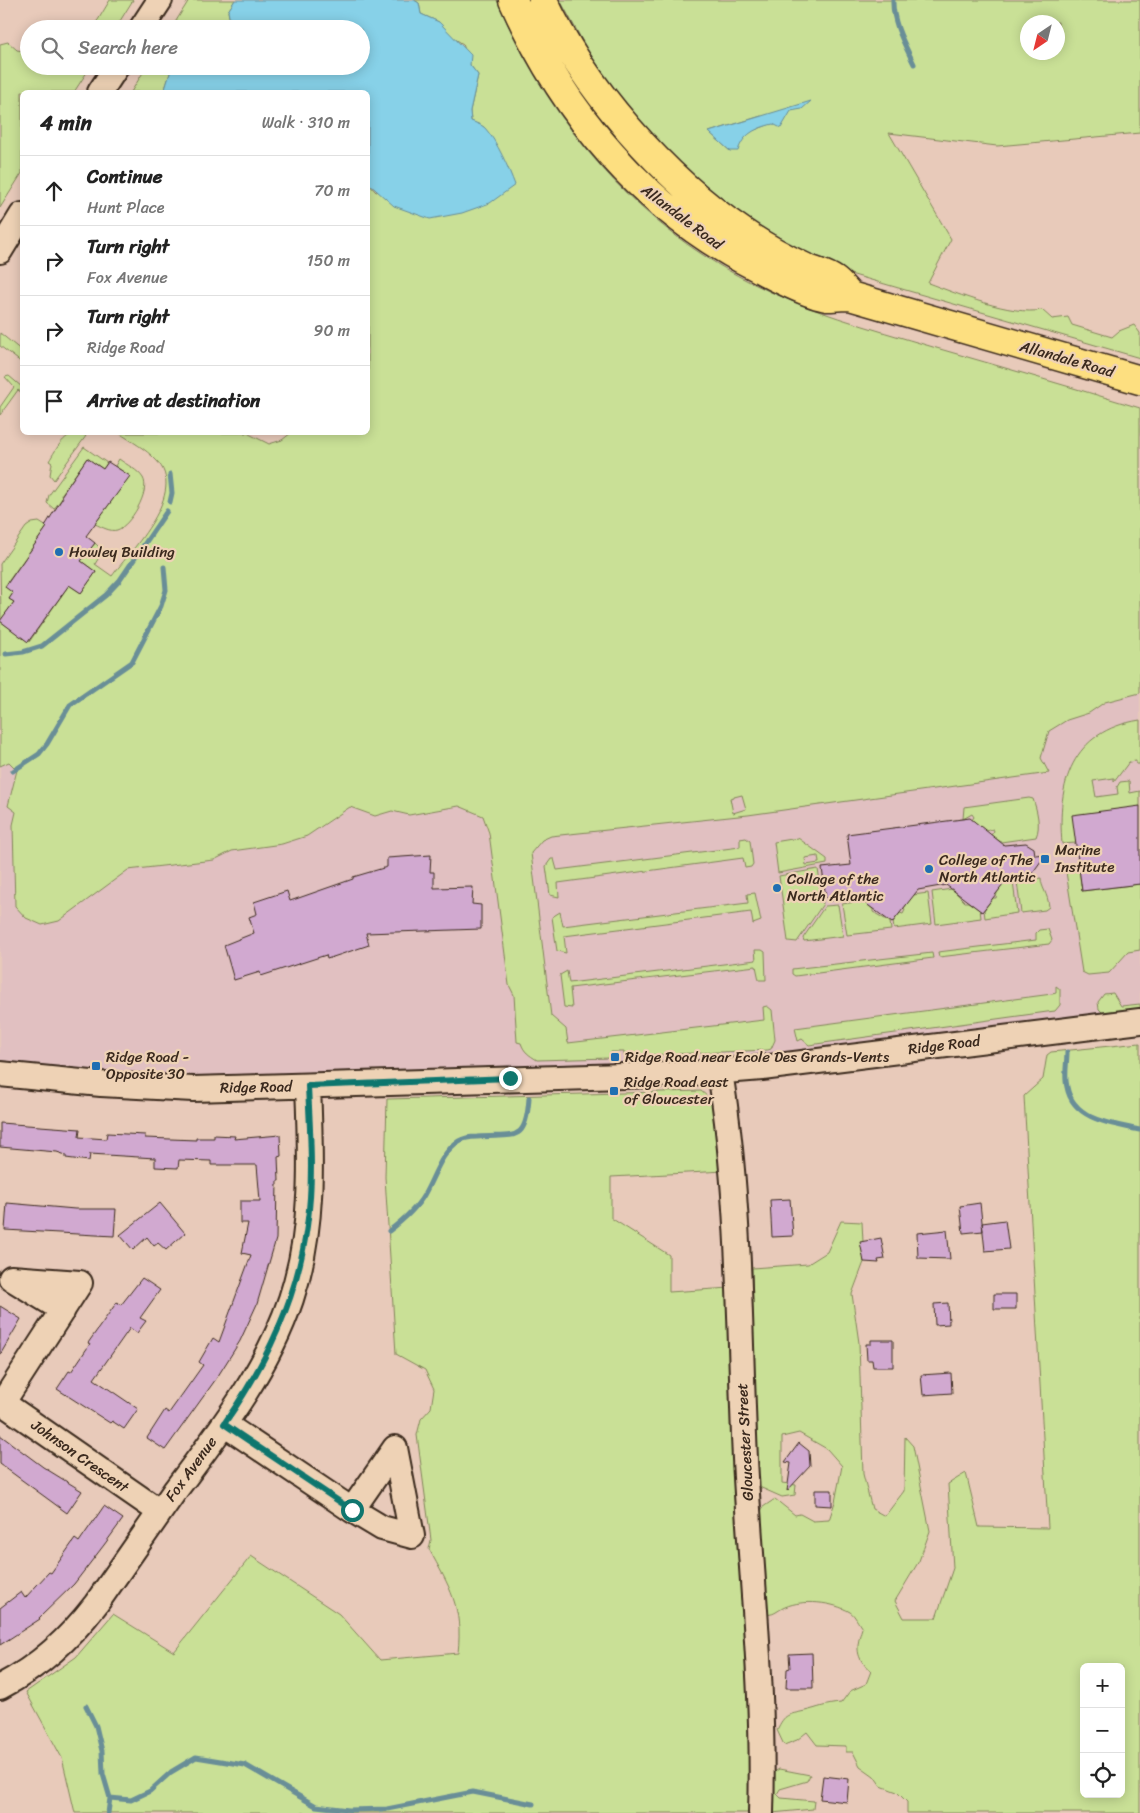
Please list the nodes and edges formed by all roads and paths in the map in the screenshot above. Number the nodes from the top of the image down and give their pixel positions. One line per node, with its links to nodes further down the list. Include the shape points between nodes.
1 (160, 0): 4 (street)
2 (513, 0): 9 (main road, Allandale Road, via 538,53 566,97 618,163 660,203 721,248 780,279 825,297)
3 (543, 0): 9 (main road, Allandale Road, via 591,84 671,172 744,233 784,257 834,280)
4 (147, 20)
5 (111, 75): 6 (street)
6 (101, 90)
7 (20, 218): 8 (street)
8 (0, 251)
9 (850, 296): 10 (main road, Allandale Road)
10 (1140, 380)
11 (1140, 1021): 12 (street, Ridge Road)
12 (720, 1072): 14 (street, Ridge Road); 21 (street, Gloucester Street, via 738,1223 743,1416 760,1713)
13 (0, 1074): 14 (street, Ridge Road, via 194,1089)
14 (308, 1086): 17 (street, Fox Avenue, via 310,1193 307,1226 291,1298 252,1382)
15 (62, 1310): 16 (street)
16 (1, 1402): 19 (street, Johnson Crescent)
17 (224, 1424): 18 (street); 19 (street, Fox Avenue)
18 (352, 1510): 18 (street, via 382,1528 412,1536 395,1448)
19 (160, 1512): 20 (street, Fox Avenue, via 76,1630 54,1652)
20 (0, 1687)
21 (761, 1813)

